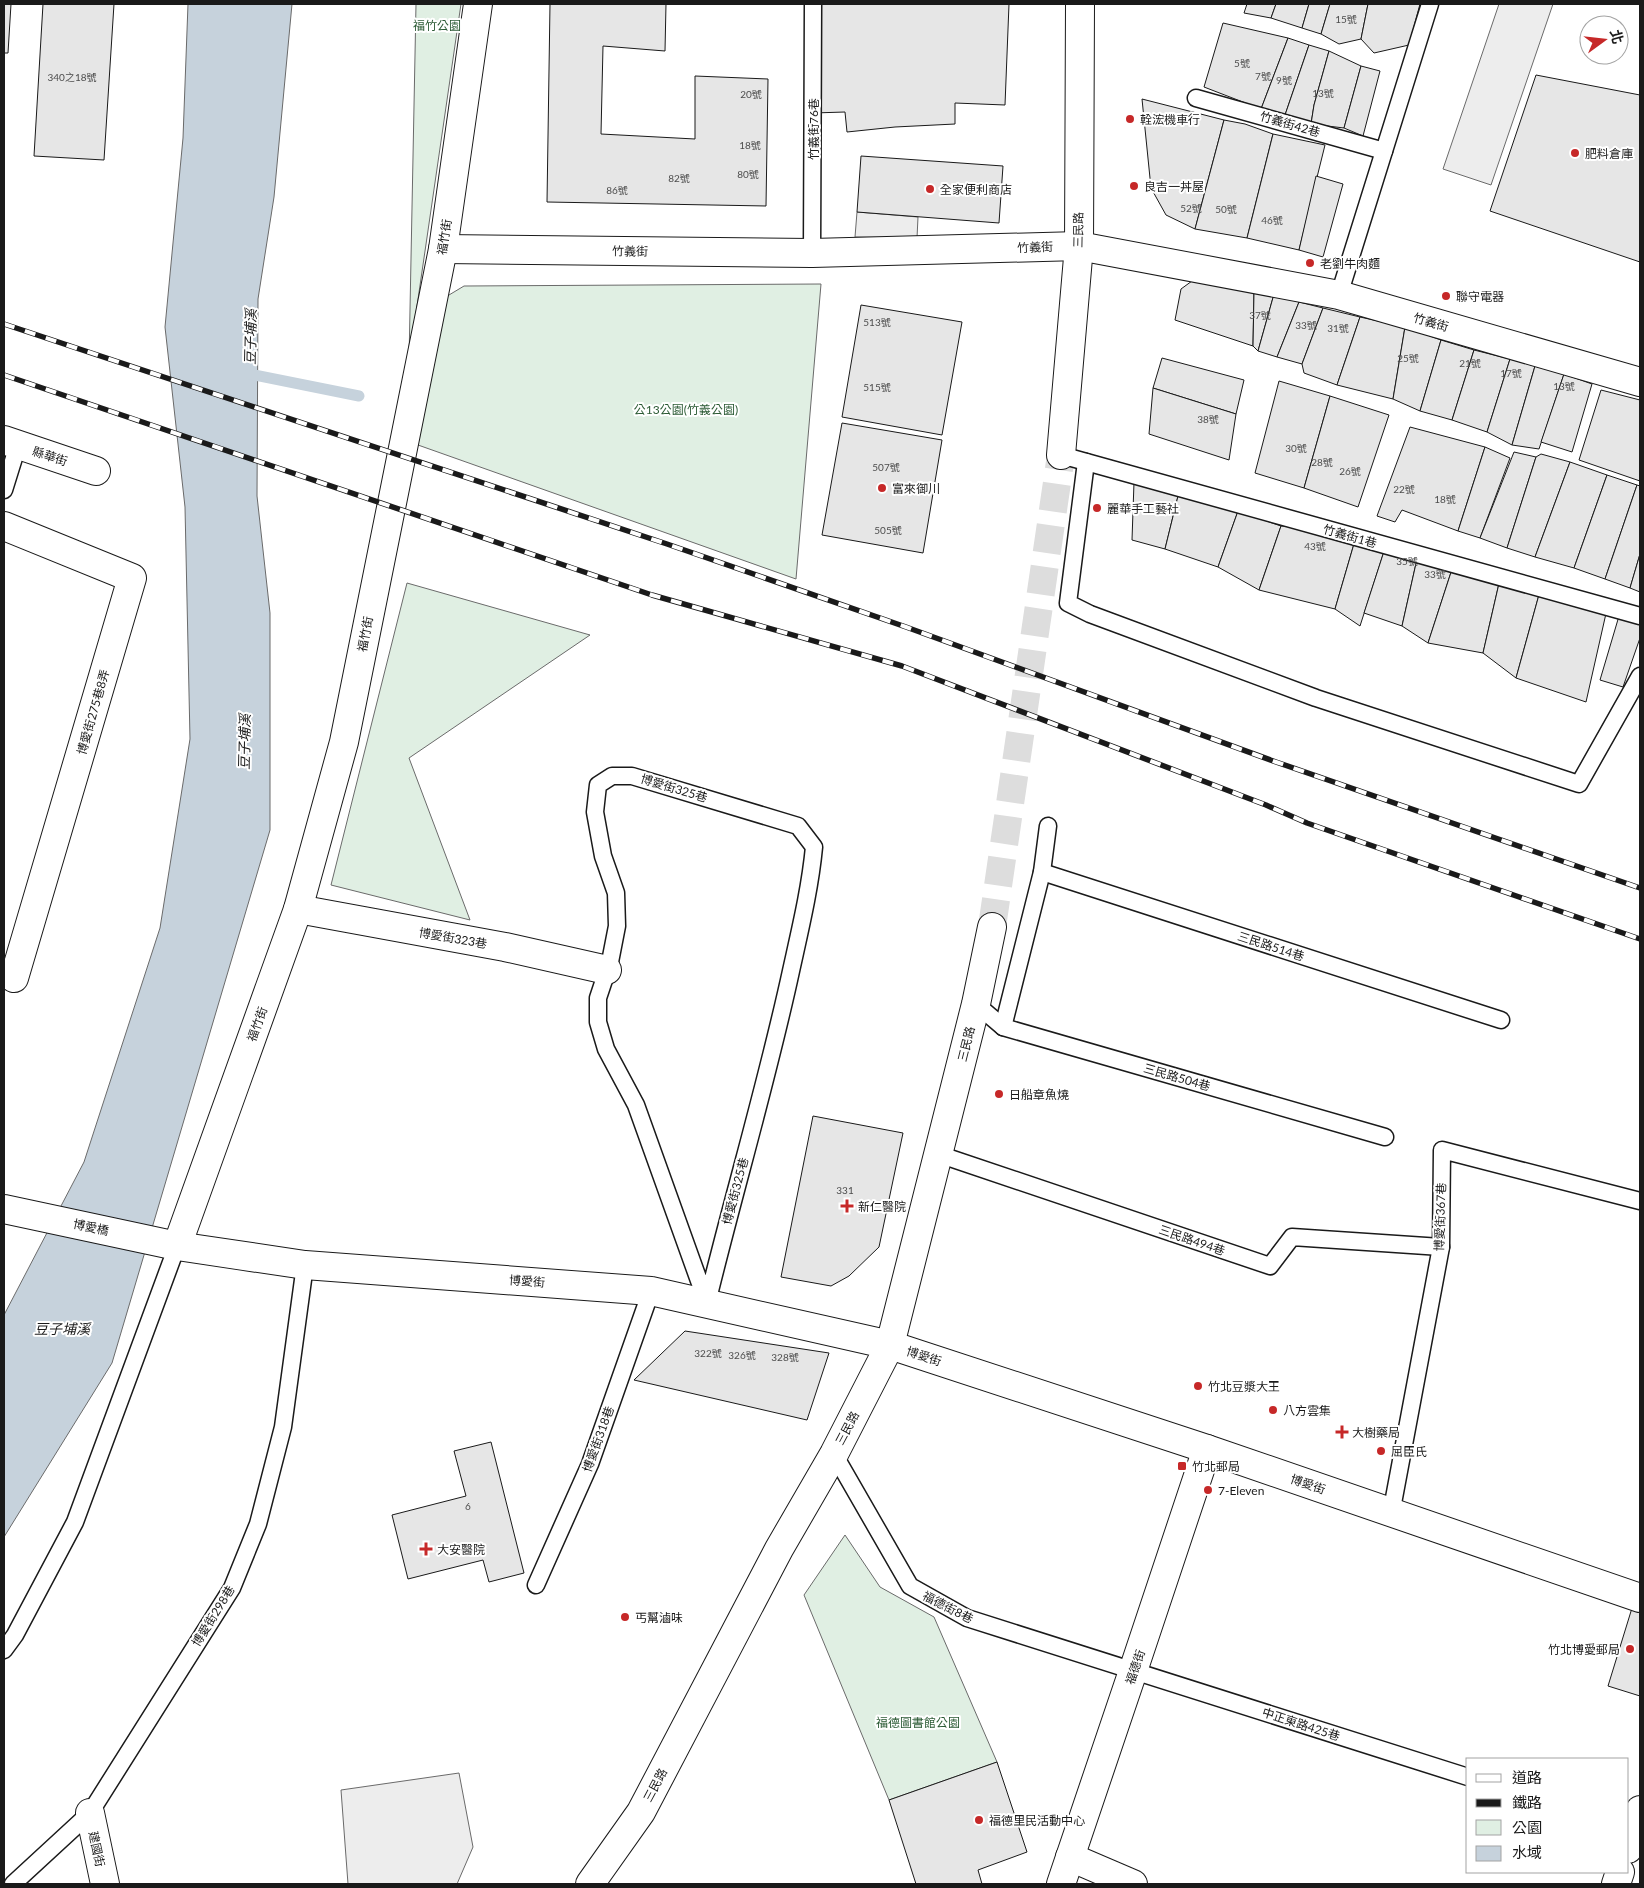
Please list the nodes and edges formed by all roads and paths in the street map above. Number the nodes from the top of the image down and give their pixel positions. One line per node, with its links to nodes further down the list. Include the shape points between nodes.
1 (478, 4): 8 (street, 福竹街)
2 (813, 4): 9 (lane, 竹義街76巷)
3 (1080, 4): 7 (street, 三民路)
4 (1430, 4): 6 (lane)
5 (1196, 98): 6 (lane, 竹義街42巷)
6 (1384, 151): 10 (lane)
7 (1079, 246): 9 (street, 竹義街); 10 (street, 竹義街); 13 (street, 三民路)
8 (443, 249): 9 (street, 竹義街); 21 (street, 福竹街, via 344,742)
9 (812, 253)
10 (1339, 296): 11 (street, 竹義街)
11 (1640, 382)
12 (11, 443): 14 (street, 縣華街); 15 (lane)
13 (1073, 458): 17 (lane, 竹義街1巷); 18 (lane, via 1068,603 1090,614 1316,698 1579,784)
14 (96, 471)
15 (4, 490)
16 (4, 526): 24 (street, 博愛街275巷8弄, via 132,578)
17 (1640, 616)
18 (1640, 676)
19 (1048, 826): 20 (lane)
20 (1042, 872): 26 (lane, 三民路514巷); 27 (lane)
21 (298, 909): 23 (street, 博愛街323巷); 32 (street, 福竹街)
22 (992, 928): 25 (street, 三民路)
23 (607, 970): 36 (lane, 博愛街325巷, via 598,998 598,1022 606,1049 636,1105); 36 (lane, 博愛街325巷, via 618,926 616,893 595,812 598,785 612,776 632,776 798,826 808,837 814,847 812,871 780,1026)
24 (14, 978)
25 (976, 1004): 27 (lane, 三民路504巷); 29 (street, 三民路)
26 (1501, 1020)
27 (1003, 1027): 28 (lane, 三民路504巷)
28 (1384, 1137)
29 (938, 1154): 33 (lane, 三民路494巷, via 1270,1266 1292,1237); 37 (street, 三民路)
30 (1640, 1200): 33 (lane, 博愛街367巷, via 1442,1150)
31 (4, 1209): 32 (street, 博愛橋)
32 (177, 1246): 34 (street, 博愛街); 43 (lane, via 75,1522)
33 (1441, 1248): 40 (lane, 博愛街367巷)
34 (305, 1265): 35 (street, 博愛街); 46 (lane, 博愛街298巷, via 283,1428 258,1524 232,1588)
35 (651, 1290): 36 (street, 博愛街); 41 (lane, 博愛街318巷, via 590,1464)
36 (707, 1303): 37 (street, 博愛街)
37 (890, 1345): 38 (street, 博愛街); 39 (street, 三民路)
38 (1207, 1449): 40 (street, 博愛街); 44 (street, 福德街)
39 (834, 1454): 44 (lane, 福德街8巷, via 910,1586 967,1618); 50 (street, 三民路, via 779,1549 641,1812)
40 (1392, 1514): 42 (street, 博愛街)
41 (536, 1584)
42 (1640, 1598)
43 (4, 1650)
44 (1134, 1671): 45 (lane, 中正東路425巷); 47 (street, 福德街)
45 (1466, 1776)
46 (90, 1813): 48 (lane, 博愛街298巷); 49 (street, 建國街)
47 (1070, 1857): 51 (street, 福德街); 52 (street)
48 (13, 1884)
49 (105, 1884)
50 (590, 1884)
51 (1061, 1884)
52 (1133, 1884)

